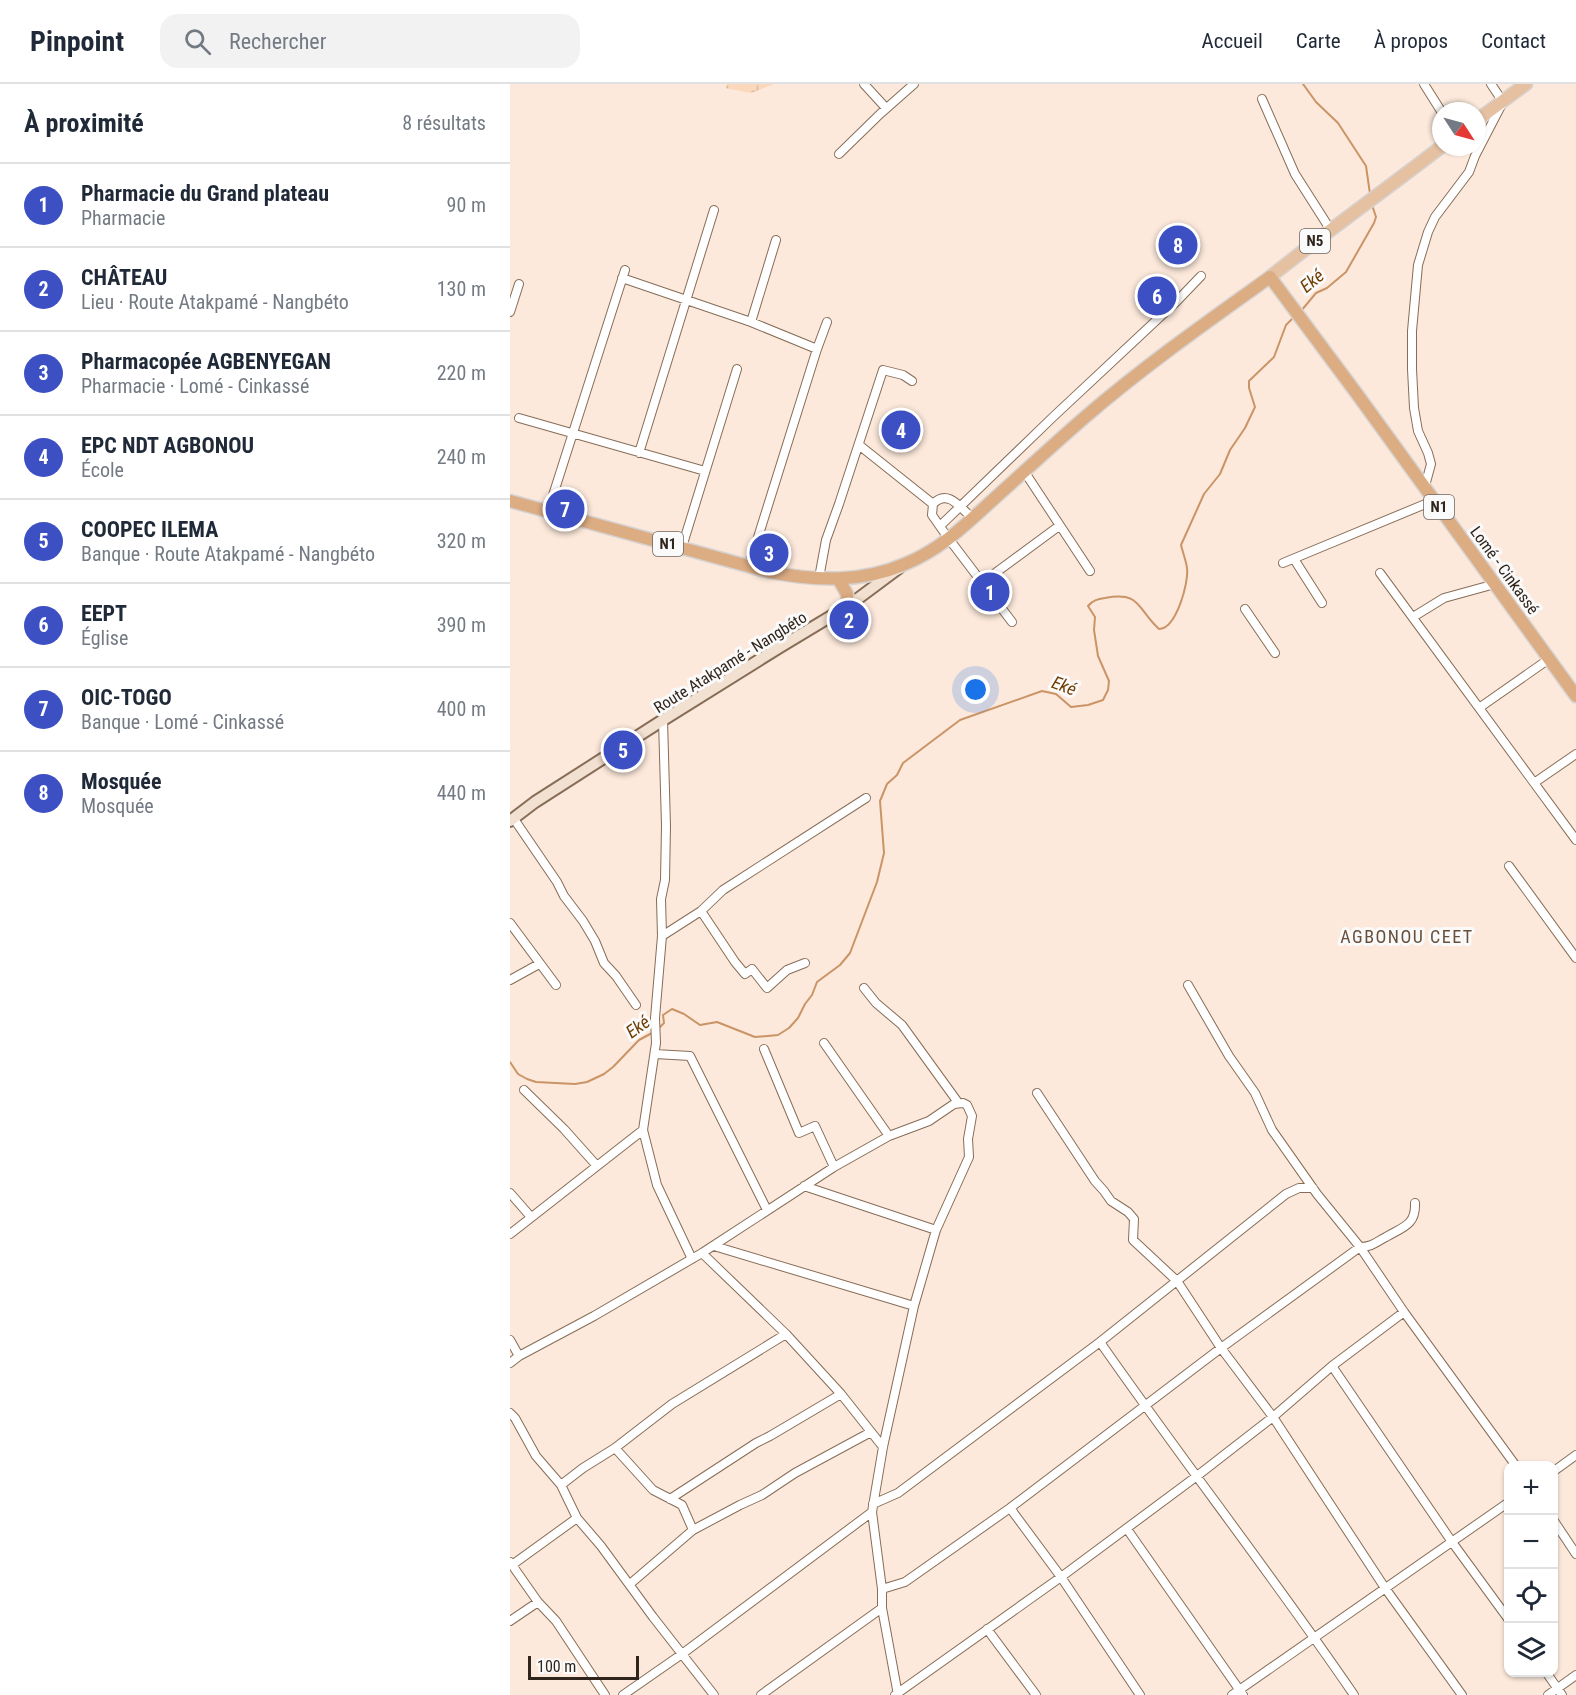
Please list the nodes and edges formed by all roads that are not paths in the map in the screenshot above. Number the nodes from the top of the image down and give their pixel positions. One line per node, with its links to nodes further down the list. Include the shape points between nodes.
1 (864, 84): 9 (street)
2 (914, 84): 9 (street)
3 (1424, 84): 7 (street)
4 (1491, 84): 8 (street)
5 (1526, 84): 8 (main road)
6 (1262, 99): 14 (street, via 1295,174)
7 (1435, 102)
8 (1503, 102): 10 (main road); 32 (street, via 1469,172 1435,217 1418,265 1412,369 1418,431 1431,465)
9 (886, 108): 11 (street)
10 (1486, 114)
11 (839, 154)
12 (1432, 154): 14 (main road, N5)
13 (714, 210): 19 (street)
14 (1330, 229): 17 (main road, N5)
15 (776, 240): 21 (street)
16 (1201, 276): 36 (street)
17 (1270, 277): 31 (highway, N1, via 1121,387); 32 (highway, Lomé - Cinkassé / N1)
18 (519, 284): 20 (street)
19 (686, 300): 21 (street); 27 (street, via 623,274); 29 (street)
20 (510, 312)
21 (751, 322): 23 (street)
22 (827, 322): 23 (street)
23 (817, 349): 46 (street)
24 (737, 369): 30 (street)
25 (912, 381): 28 (street, via 883,370)
26 (519, 418): 27 (street)
27 (572, 434): 29 (street); 38 (street)
28 (859, 444): 35 (street); 49 (street, via 826,540)
29 (639, 453): 30 (street)
30 (705, 471): 42 (street)
31 (1024, 471): 37 (highway, N1); 40 (street)
32 (1425, 486): 33 (highway, Lomé - Cinkassé / N1)
33 (1435, 500): 43 (street); 51 (highway, Lomé - Cinkassé / N1)
34 (510, 501): 38 (highway, N1)
35 (933, 504): 36 (street, via 946,497); 41 (street, via 932,515)
36 (960, 506): 39 (street); 41 (street)
37 (984, 508): 39 (highway, N1); 41 (highway, N1, via 974,519)
38 (548, 511): 42 (highway, N1)
39 (970, 516): 41 (highway, N1)
40 (1059, 526): 47 (street); 50 (street)
41 (945, 533): 45 (highway, N1); 49 (highway, N1, via 922,550 890,564); 50 (street)
42 (682, 547): 46 (highway, N1)
43 (1294, 559): 44 (street); 52 (street)
44 (1283, 563)
45 (903, 565): 49 (highway, N1, via 875,574); 53 (main road, Route Atakpamé - Nangbéto)
46 (749, 566): 49 (highway, N1, via 791,576)
47 (1090, 571)
48 (1380, 573): 55 (street)
49 (828, 579): 53 (highway, via 847,594)
50 (983, 582): 56 (street)
51 (1495, 584): 55 (street, via 1444,598); 58 (highway, Lomé - Cinkassé / N1)
52 (1322, 603)
53 (848, 606): 61 (main road, Route Atakpamé - Nangbéto)
54 (1245, 609): 57 (street)
55 (1413, 617): 60 (street)
56 (1012, 622)
57 (1275, 653)
58 (1549, 659): 59 (highway, Lomé - Cinkassé / N1); 60 (street)
59 (1576, 696)
60 (1479, 708): 63 (street)
61 (663, 720): 65 (main road, Route Atakpamé - Nangbéto); 70 (street, via 666,826)
62 (1576, 754): 63 (street)
63 (1534, 783): 66 (street)
64 (866, 798): 68 (street, via 723,890)
65 (512, 820): 78 (street, via 583,921 604,963)
66 (1576, 840)
67 (1509, 866): 71 (street)
68 (701, 910): 70 (street); 72 (street, via 745,974 752,969 767,988 787,970)
69 (510, 923): 73 (street)
70 (662, 936): 81 (street)
71 (1576, 957)
72 (805, 963)
73 (539, 964): 74 (street); 75 (street)
74 (510, 980)
75 (556, 985)
76 (1188, 985): 90 (street, via 1255,1093 1272,1130)
77 (864, 988): 84 (street, via 903,1025)
78 (636, 1005)
79 (824, 1043): 86 (street)
80 (764, 1049): 88 (street, via 799,1133 815,1126)
81 (655, 1054): 85 (street); 93 (street, via 690,1056)
82 (524, 1090): 87 (street)
83 (1037, 1093): 101 (street, via 1095,1181 1111,1201 1134,1219 1134,1240)
84 (957, 1101)
85 (643, 1130): 87 (street); 100 (street, via 657,1185)
86 (889, 1136): 88 (street); 95 (street, via 929,1121 954,1104 969,1107 969,1157)
87 (597, 1166): 94 (street)
88 (834, 1167): 89 (street)
89 (804, 1186): 93 (street); 95 (street)
90 (1313, 1188): 98 (street); 101 (street, via 1299,1188 1286,1194)
91 (510, 1193): 94 (street)
92 (1415, 1203): 98 (street, via 1411,1221 1401,1230 1371,1247)
93 (767, 1210): 97 (street)
94 (531, 1217): 96 (street)
95 (936, 1230): 102 (street)
96 (510, 1234)
97 (714, 1246): 99 (street); 102 (street)
98 (1360, 1247): 103 (street); 107 (street)
99 (702, 1254): 100 (street); 104 (street)
100 (692, 1260): 108 (street)
101 (1177, 1281): 106 (street); 107 (street)
102 (914, 1306): 116 (street)
103 (1404, 1312): 110 (street); 119 (street)
104 (786, 1334): 111 (street); 117 (street, via 672,1404)
105 (510, 1340): 108 (street)
106 (1100, 1342): 112 (street); 125 (street)
107 (1221, 1348): 112 (street); 114 (street)
108 (519, 1356): 109 (street)
109 (510, 1363)
110 (1332, 1366): 114 (street); 131 (street)
111 (841, 1394): 115 (street); 123 (street)
112 (1144, 1406): 121 (street); 126 (street)
113 (510, 1413): 122 (street, via 536,1456)
114 (1273, 1417): 121 (street); 137 (street)
115 (871, 1432): 116 (street); 130 (street)
116 (883, 1447): 125 (street)
117 (615, 1448): 122 (street); 123 (street, via 653,1490)
118 (1576, 1455): 120 (street)
119 (1512, 1461)
120 (1558, 1468)
121 (1197, 1476): 129 (street); 143 (street)
122 (561, 1485): 127 (street)
123 (670, 1499): 130 (street, via 682,1505)
124 (1504, 1506): 131 (street)
125 (873, 1508): 136 (street); 144 (street)
126 (1010, 1508): 134 (street); 136 (street, via 905,1582)
127 (577, 1518): 133 (street); 135 (street)
128 (1558, 1527): 132 (street)
129 (1126, 1529): 134 (street); 148 (street)
130 (693, 1530): 135 (street)
131 (1452, 1542): 137 (street); 140 (street)
132 (1576, 1554)
133 (511, 1563): 138 (street)
134 (1061, 1577): 142 (street); 155 (street)
135 (630, 1584): 144 (street)
136 (882, 1588): 139 (street)
137 (1385, 1588): 143 (street); 158 (street)
138 (538, 1602): 141 (street); 150 (street, via 556,1621)
139 (882, 1608): 149 (street); 153 (street)
140 (1504, 1613)
141 (510, 1621)
142 (987, 1629): 149 (street); 154 (street)
143 (1315, 1638): 148 (street); 157 (street)
144 (682, 1654): 151 (street); 152 (street)
145 (1576, 1675): 147 (street)
146 (1550, 1677): 147 (street)
147 (1560, 1691): 159 (street)
148 (1241, 1692): 156 (street)
149 (897, 1694)
150 (605, 1695)
151 (622, 1695)
152 (714, 1695)
153 (761, 1695)
154 (1036, 1695)
155 (1140, 1695)
156 (1232, 1695)
157 (1354, 1695)
158 (1462, 1695)
159 (1548, 1695)

